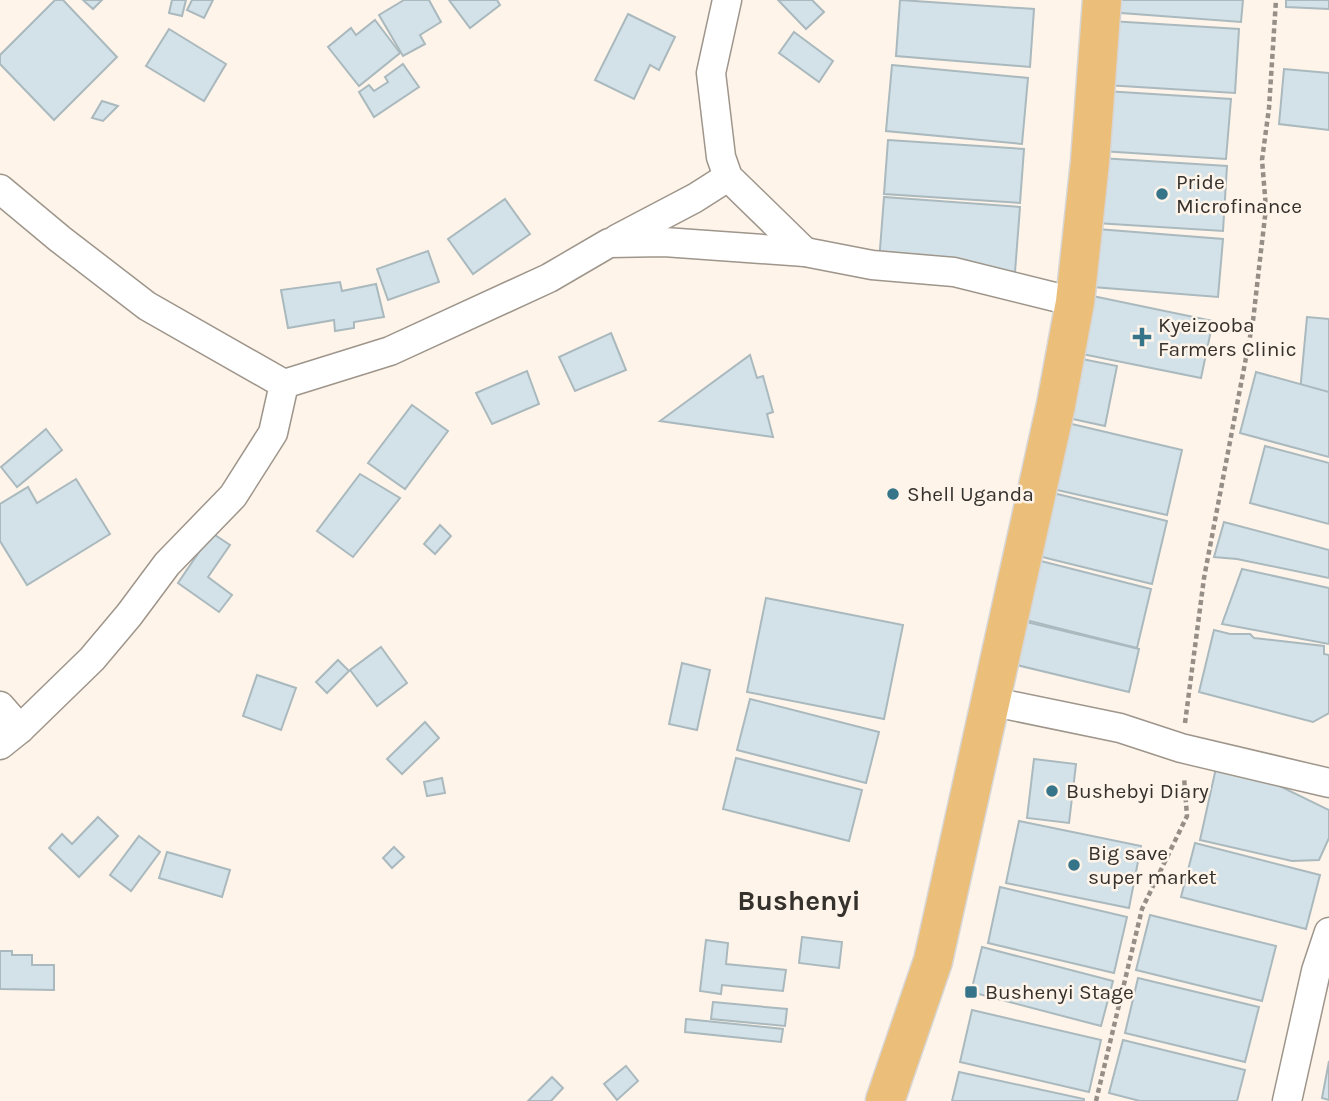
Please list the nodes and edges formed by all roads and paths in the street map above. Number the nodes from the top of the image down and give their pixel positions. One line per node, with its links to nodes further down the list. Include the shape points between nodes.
1 (727, 0): 4 (street, via 711,73 721,157)
2 (1102, 0): 8 (main road)
3 (1276, 0): 13 (path, via 1262,160 1266,208 1259,268 1204,578)
4 (728, 177): 6 (street); 7 (street)
5 (0, 189): 9 (street, via 147,306)
6 (609, 243): 7 (street, via 664,242); 9 (street, via 549,278 390,351)
7 (805, 252): 8 (street, via 872,265 954,272)
8 (1075, 302): 10 (main road)
9 (284, 384): 12 (street, via 273,433 233,496 167,564 92,659)
10 (989, 701): 13 (street, via 1120,728); 17 (main road, via 933,961)
11 (0, 706): 12 (street)
12 (10, 737)
13 (1181, 748): 14 (street); 18 (path, via 1187,816 1142,909)
14 (1329, 783)
15 (1329, 932): 16 (street)
16 (1323, 974): 19 (street)
17 (885, 1101)
18 (1096, 1101)
19 (1287, 1101)

